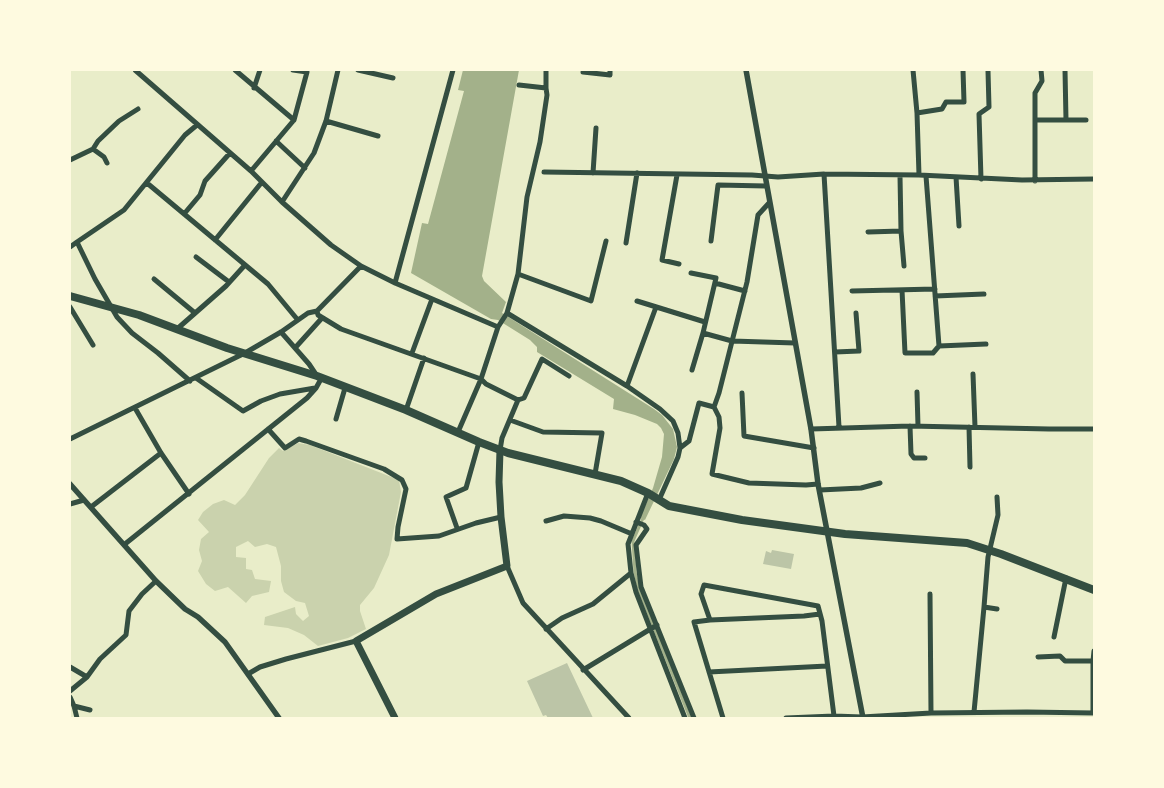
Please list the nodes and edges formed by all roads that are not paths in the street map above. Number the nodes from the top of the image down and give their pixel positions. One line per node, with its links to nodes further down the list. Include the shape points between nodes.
1 (135, 70): 28 (street)
2 (235, 70): 19 (street)
3 (260, 70): 19 (street)
4 (293, 70): 23 (street, via 307,72)
5 (338, 70): 27 (street)
6 (358, 70): 17 (street)
7 (453, 70): 76 (street)
8 (546, 70): 20 (street)
9 (610, 70): 16 (street, via 610,75)
10 (746, 70): 44 (street)
11 (913, 70): 22 (street)
12 (963, 70): 22 (street, via 964,102 946,102 942,109)
13 (1042, 70): 24 (street, via 1042,81 1035,92)
14 (1065, 70): 25 (street)
15 (988, 71): 48 (street, via 989,107 979,114)
16 (583, 72)
17 (393, 78)
18 (519, 85): 20 (street)
19 (254, 88): 23 (street)
20 (546, 88): 72 (street, via 540,142 527,197)
21 (138, 109): 32 (street, via 98,140)
22 (917, 112): 43 (street)
23 (294, 120): 31 (street)
24 (1036, 120): 25 (street); 50 (street)
25 (1066, 120): 26 (street)
26 (1086, 120)
27 (326, 121): 30 (street); 36 (street)
28 (197, 125): 33 (street); 52 (street)
29 (596, 128): 39 (street)
30 (378, 136)
31 (276, 141): 36 (street); 37 (street)
32 (93, 149): 34 (street); 35 (street, via 104,156)
33 (230, 153): 37 (street); 56 (street)
34 (70, 160)
35 (107, 163)
36 (305, 168): 54 (street)
37 (251, 171): 51 (street)
38 (544, 172): 39 (street)
39 (592, 173): 40 (street)
40 (637, 173): 42 (street); 64 (street)
41 (824, 174): 44 (street); 45 (street); 106 (street)
42 (677, 175): 44 (street); 67 (street, via 662,260)
43 (919, 175): 45 (street); 46 (street)
44 (764, 176): 53 (street)
45 (900, 176): 58 (street)
46 (926, 176): 47 (street); 77 (street)
47 (956, 178): 48 (street); 57 (street)
48 (980, 179): 50 (street)
49 (1094, 180): 50 (street)
50 (1036, 181)
51 (262, 182): 54 (street); 60 (street)
52 (147, 183): 56 (street); 62 (street, via 124,210)
53 (766, 186): 55 (street); 63 (street, via 718,185)
54 (282, 202): 69 (street, via 331,246)
55 (769, 203): 79 (street, via 758,215); 101 (street)
56 (184, 214): 60 (street)
57 (959, 226)
58 (901, 231): 59 (street); 70 (street)
59 (868, 232)
60 (215, 240): 68 (street)
61 (606, 241): 72 (street, via 591,301)
62 (77, 242): 65 (street); 86 (street)
63 (711, 242)
64 (626, 243)
65 (70, 247)
66 (196, 256): 74 (street)
67 (678, 264)
68 (245, 265): 74 (street); 94 (street, via 268,284)
69 (362, 266): 76 (street); 89 (street)
70 (904, 266)
71 (691, 273): 75 (street, via 716,278)
72 (518, 274): 91 (street)
73 (154, 279): 90 (street)
74 (230, 282): 90 (street)
75 (715, 282): 79 (street); 95 (street)
76 (395, 283): 84 (street)
77 (935, 288): 78 (street); 83 (street)
78 (902, 290): 80 (street); 104 (street, via 905,354 933,353)
79 (745, 291): 100 (street)
80 (852, 291)
81 (984, 294): 83 (street)
82 (70, 296): 86 (main road)
83 (935, 296): 104 (street)
84 (432, 299): 96 (street); 108 (street)
85 (637, 301): 88 (street)
86 (111, 306): 97 (main road); 116 (street, via 132,333)
87 (70, 307): 103 (street)
88 (656, 308): 95 (street); 117 (street)
89 (317, 311): 93 (street); 94 (street)
90 (195, 313): 97 (street)
91 (507, 313): 96 (street); 117 (street)
92 (856, 314): 106 (street, via 859,351)
93 (322, 318): 105 (street); 108 (street, via 341,329)
94 (297, 319): 98 (street)
95 (705, 322): 99 (street)
96 (500, 325): 115 (street)
97 (176, 329): 107 (main road)
98 (281, 332): 105 (street); 107 (street)
99 (703, 333): 100 (street); 110 (street)
100 (732, 341): 101 (street); 123 (street)
101 (795, 342): 135 (street)
102 (986, 344): 104 (street)
103 (92, 345)
104 (939, 346)
105 (295, 348): 113 (street)
106 (835, 352): 130 (street)
107 (245, 353): 113 (main road); 114 (street)
108 (412, 353): 109 (street)
109 (424, 358): 115 (street); 125 (street)
110 (692, 370)
111 (973, 374): 132 (street)
112 (570, 376): 122 (street, via 542,359 524,398)
113 (319, 377): 118 (street); 119 (main road)
114 (196, 378): 116 (street); 118 (street, via 243,411 280,394)
115 (481, 380): 122 (street); 136 (street)
116 (190, 381): 124 (street)
117 (627, 386): 139 (street, via 673,421)
118 (316, 388): 134 (street)
119 (345, 388): 125 (main road); 126 (street)
120 (917, 392): 129 (street)
121 (742, 393): 140 (street, via 744,436)
122 (518, 400): 127 (street)
123 (714, 407): 139 (street, via 699,403 689,441); 148 (street, via 720,428 712,474 749,483)
124 (135, 408): 137 (street); 142 (street)
125 (406, 410): 136 (main road)
126 (336, 419)
127 (510, 420): 141 (street); 145 (street, via 543,432 602,433)
128 (910, 426): 129 (street); 130 (street); 143 (street, via 911,454 914,458)
129 (918, 426): 131 (street)
130 (839, 427): 135 (street)
131 (969, 427): 132 (street); 144 (street)
132 (975, 427): 133 (street)
133 (1094, 428)
134 (268, 429): 150 (street); 159 (street, via 285,448 299,440 306,441 384,469 402,480 406,489 397,539 438,536)
135 (811, 429): 140 (street)
136 (458, 432): 138 (main road)
137 (70, 439)
138 (479, 442): 141 (main road); 159 (street, via 466,488 446,497)
139 (680, 448): 153 (street)
140 (814, 448): 148 (street)
141 (500, 450): 145 (main road); 156 (main road)
142 (161, 453): 150 (street); 155 (street)
143 (925, 458)
144 (970, 467)
145 (596, 474): 149 (main road)
146 (880, 483): 148 (street, via 861,488)
147 (70, 484): 152 (street)
148 (819, 487): 160 (street)
149 (648, 493): 153 (main road); 158 (street)
150 (188, 494): 162 (street)
151 (996, 498): 165 (street, via 998,514)
152 (84, 500): 154 (street); 155 (street)
153 (659, 500): 160 (main road, via 669,506 696,512)
154 (70, 504)
155 (91, 507): 162 (street)
156 (500, 517): 159 (street); 166 (main road)
157 (546, 521): 161 (street, via 564,516 590,518)
158 (636, 522): 161 (street); 163 (street, via 646,529)
159 (457, 528)
160 (827, 531): 165 (main road, via 968,543); 200 (street)
161 (632, 534): 164 (street)
162 (125, 544): 169 (street)
163 (636, 545): 164 (street); 176 (street, via 641,587)
164 (629, 549): 167 (street)
165 (990, 550): 168 (main road); 172 (street)
166 (507, 566): 178 (street, via 523,603); 180 (main road, via 436,594)
167 (631, 573): 177 (street); 178 (street, via 593,604)
168 (1066, 578): 170 (main road); 179 (street)
169 (156, 580): 188 (street, via 225,642); 189 (street, via 129,611 126,636 100,659)
170 (1094, 590)
171 (930, 594): 196 (street)
172 (984, 607): 173 (street); 194 (street)
173 (996, 609)
174 (820, 614): 175 (street); 175 (street, via 818,606 704,585 702,594); 184 (street)
175 (710, 620): 187 (street, via 694,622)
176 (657, 625): 177 (street); 206 (street)
177 (650, 628): 186 (street); 205 (street)
178 (546, 629): 186 (street)
179 (1054, 637)
180 (356, 641): 188 (street, via 286,659); 203 (main road)
181 (1094, 651): 183 (street)
182 (1038, 657): 183 (street, via 1060,656 1065,661)
183 (1093, 661): 197 (street)
184 (827, 666): 187 (street); 198 (street)
185 (70, 667): 189 (street)
186 (583, 670): 204 (street)
187 (709, 672): 207 (street)
188 (248, 674): 202 (street)
189 (87, 677): 190 (street)
190 (70, 691)
191 (70, 697): 192 (street)
192 (74, 706): 193 (street); 201 (street)
193 (90, 710)
194 (974, 712): 195 (street); 196 (street)
195 (1027, 712): 199 (street); 209 (street)
196 (931, 713): 200 (street)
197 (1093, 713): 199 (street)
198 (834, 716): 200 (street); 208 (street)
199 (1072, 716)
200 (862, 717)
201 (77, 718)
202 (279, 718)
203 (395, 718)
204 (629, 718)
205 (685, 718)
206 (694, 718)
207 (723, 718)
208 (786, 718)
209 (1026, 718)

